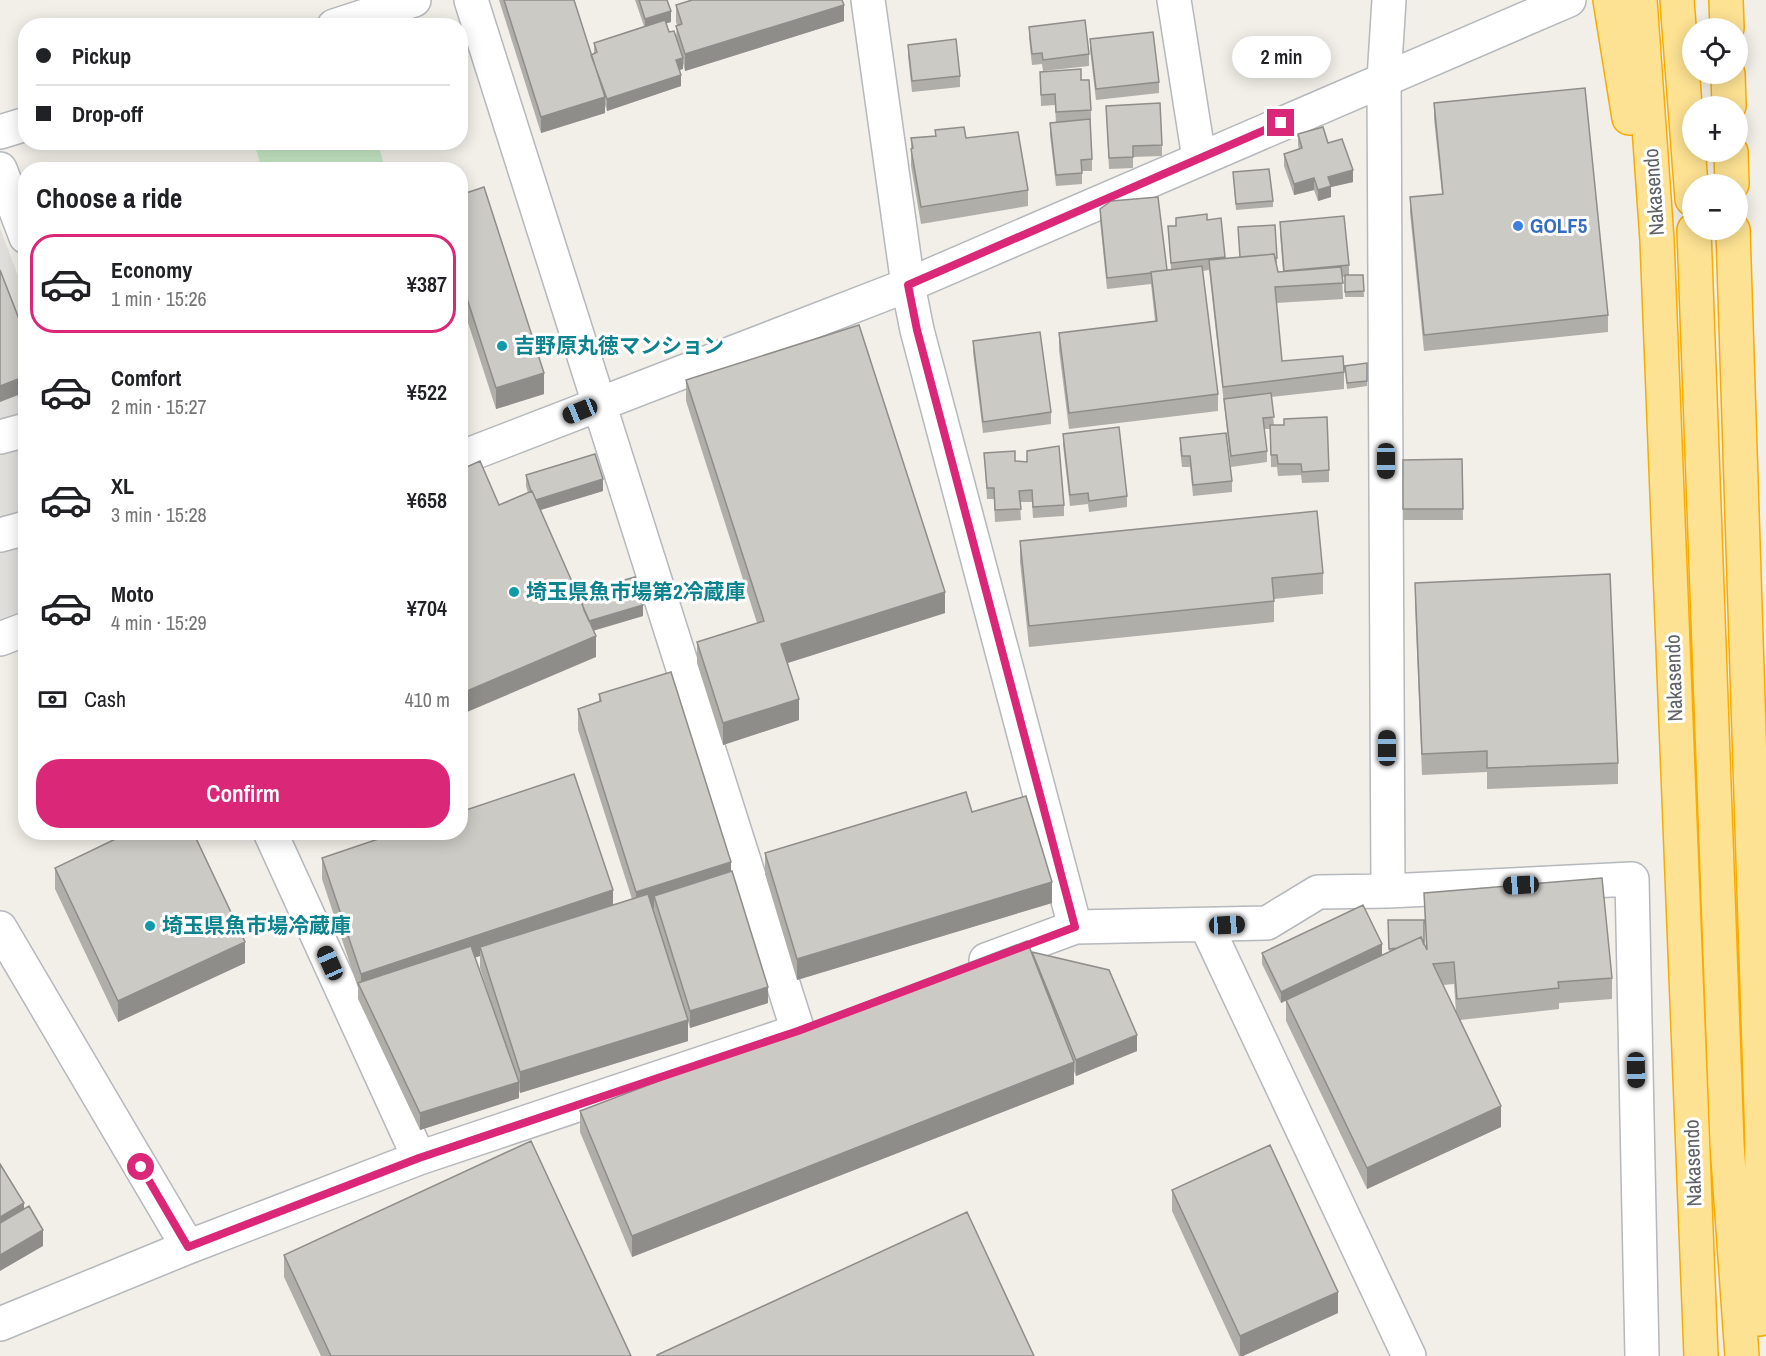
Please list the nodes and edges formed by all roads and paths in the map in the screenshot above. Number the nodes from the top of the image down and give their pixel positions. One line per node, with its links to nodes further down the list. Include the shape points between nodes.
1 (414, 0): 11 (street)
2 (471, 0): 24 (street)
3 (868, 0): 23 (street)
4 (1174, 0): 16 (street)
5 (1389, 0): 13 (street)
6 (1569, 0): 13 (street)
7 (1610, 0): 20 (highway, via 1637,172)
8 (1640, 0): 20 (highway, Nakasendo)
9 (1677, 0): 18 (highway)
10 (1726, 0): 12 (highway)
11 (359, 18)
12 (1727, 18)
13 (1384, 79): 16 (street); 34 (street)
14 (18, 126): 15 (street)
15 (0, 132)
16 (1199, 158): 23 (street)
17 (0, 169): 19 (street)
18 (1690, 174)
19 (18, 216)
20 (1658, 240): 45 (highway, Nakasendo)
21 (1695, 240): 30 (highway, via 1720,412 1731,551); 46 (highway, via 1727,1144)
22 (1733, 240): 30 (highway)
23 (908, 285): 24 (street); 36 (street)
24 (600, 403): 27 (street); 40 (street, via 809,1027)
25 (18, 432): 26 (street)
26 (0, 437)
27 (468, 455)
28 (18, 530): 29 (street)
29 (0, 535)
30 (1744, 585): 39 (highway)
31 (18, 632): 32 (street)
32 (0, 639)
33 (274, 840): 40 (street)
34 (1388, 891): 35 (street, via 1318,892 1267,923); 44 (street, via 1632,879)
35 (1206, 925): 36 (street); 43 (street)
36 (1075, 927): 38 (street)
37 (0, 928): 41 (street)
38 (953, 972)
39 (1761, 977): 47 (highway)
40 (419, 1158): 41 (street)
41 (188, 1247): 42 (street)
42 (0, 1324)
43 (1409, 1356)
44 (1642, 1356)
45 (1701, 1356)
46 (1742, 1356)
47 (1759, 1356)

